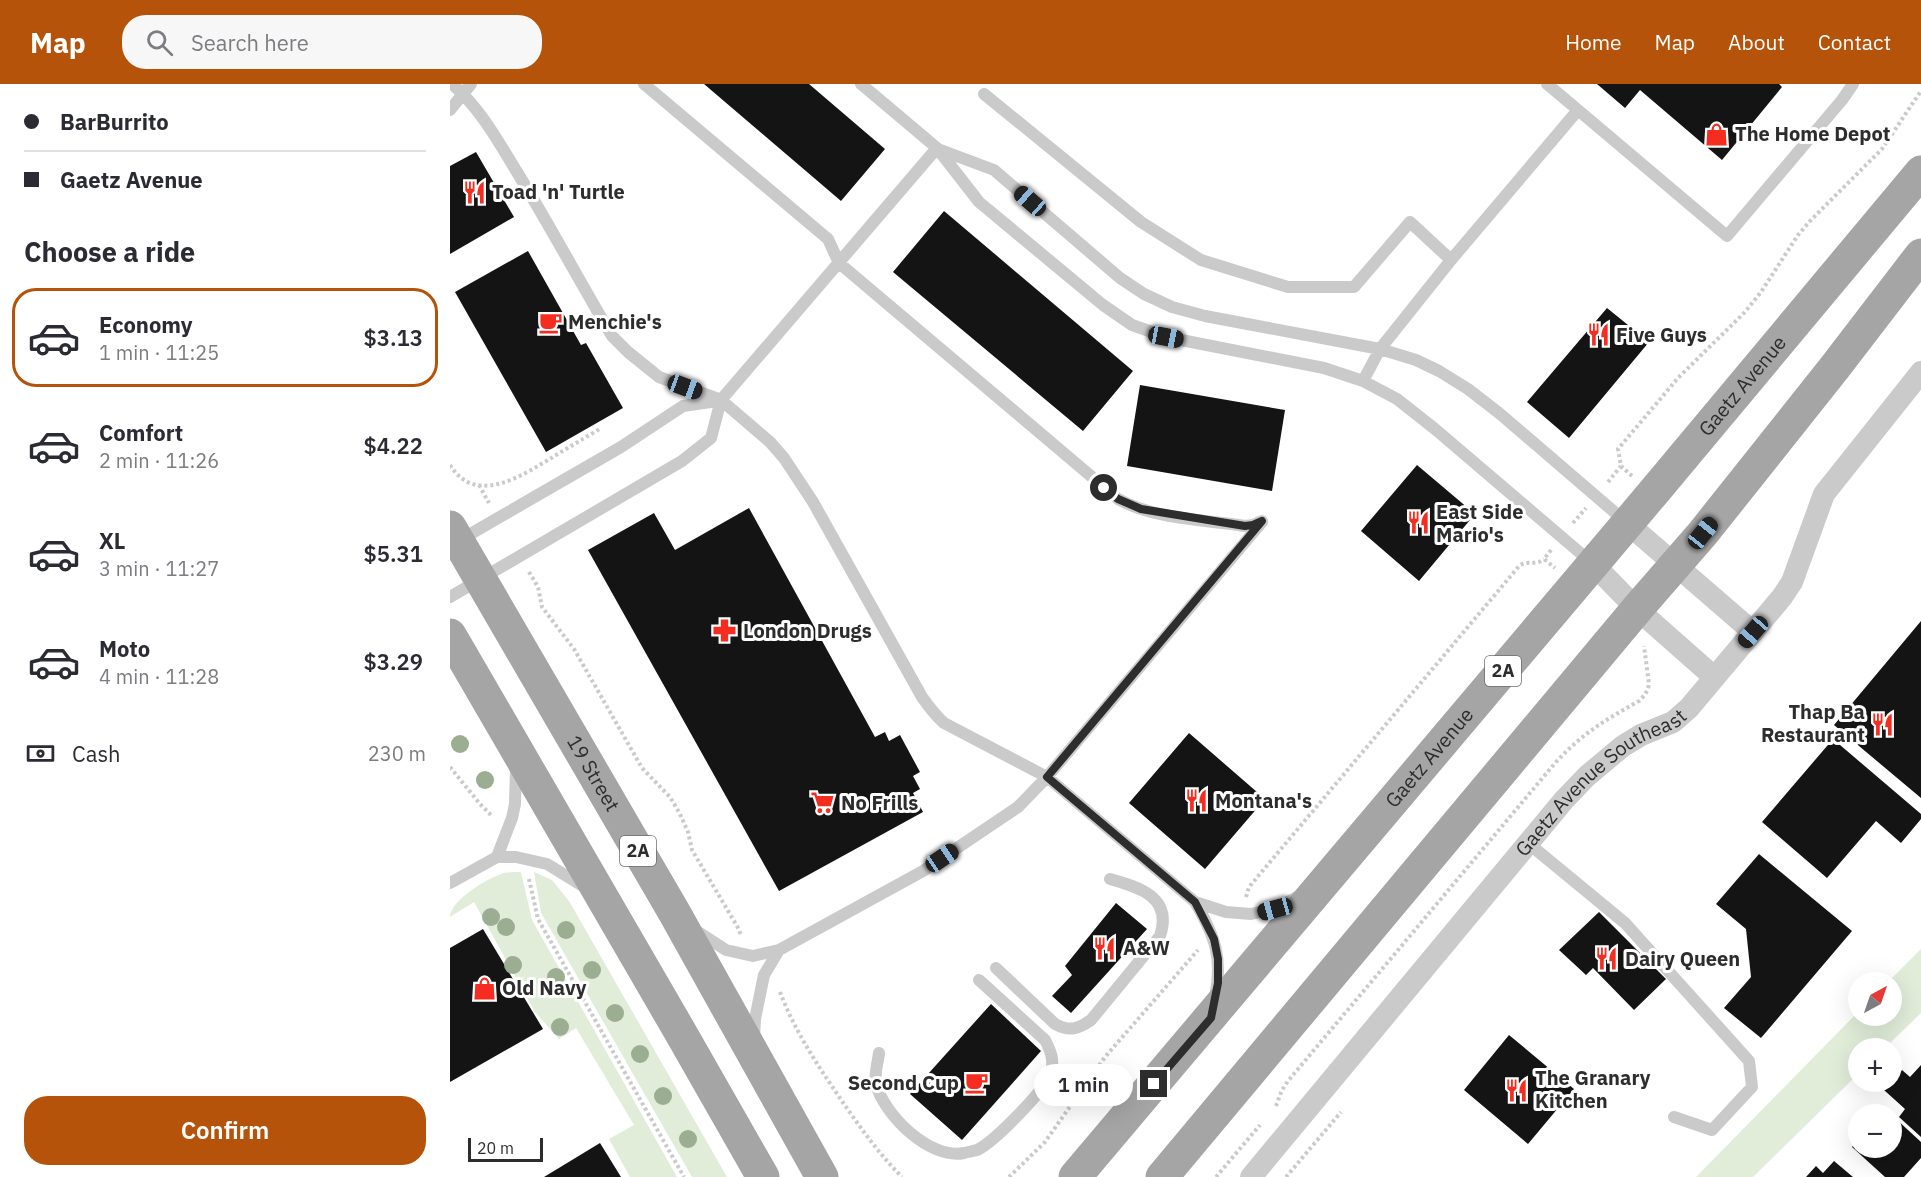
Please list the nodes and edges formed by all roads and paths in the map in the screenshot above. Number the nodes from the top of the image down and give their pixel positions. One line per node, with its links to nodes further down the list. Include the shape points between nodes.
1 (452, 84): 6 (lane)
2 (644, 84): 15 (lane, via 828,239)
3 (861, 84): 11 (lane)
4 (1547, 84): 10 (lane)
5 (1853, 84): 10 (lane, via 1727,236)
6 (467, 89): 9 (lane); 19 (lane, via 612,336 659,377)
7 (1921, 91): 22 (path, via 1882,149 1804,228 1754,302 1678,378 1618,449)
8 (984, 94): 14 (lane, via 1141,222 1201,260 1288,287 1354,287 1410,222)
9 (450, 110)
10 (1578, 110): 14 (lane)
11 (937, 148): 15 (lane); 16 (lane, via 994,170 1120,278 1163,303 1205,316); 18 (lane, via 979,202 1103,305 1132,324 1166,337 1324,368)
12 (1921, 172): 23 (main road, Gaetz Avenue / 2A)
13 (1921, 255): 27 (main road)
14 (1451, 260): 16 (lane)
15 (839, 263): 19 (lane); 38 (lane, via 1118,499 1170,515 1245,526 1262,521)
16 (1380, 349): 18 (lane); 23 (lane, via 1416,360 1468,389)
17 (1921, 372): 32 (street, Gaetz Avenue Southeast, via 1824,494 1792,582)
18 (1363, 381): 26 (lane, via 1397,399 1435,429)
19 (721, 400): 24 (lane, via 683,406 630,442); 28 (lane, via 711,438 682,461); 38 (lane, via 784,458 931,711 944,723)
20 (601, 428): 21 (path, via 504,483 472,484)
21 (450, 465)
22 (1621, 466)
23 (1628, 523): 26 (main road, Gaetz Avenue / 2A); 27 (street)
24 (453, 538): 28 (main road, 19 Street / 2A)
25 (1544, 559): 48 (path, via 1520,565 1249,887)
26 (1592, 564): 31 (street); 43 (main road, Gaetz Avenue / 2A)
27 (1675, 565): 31 (main road); 32 (street)
28 (480, 579): 30 (lane); 49 (main road, 19 Street / 2A)
29 (538, 587): 50 (path, via 542,607 574,649 642,768 670,797 680,814 692,850)
30 (450, 597)
31 (1637, 609): 35 (street); 69 (main road)
32 (1753, 632): 35 (street, Gaetz Avenue Southeast)
33 (450, 635): 36 (main road)
34 (1643, 643): 60 (path, via 1649,684 1644,696 1599,723 1563,754 1288,1081)
35 (1714, 677): 40 (street, Gaetz Avenue Southeast, via 1673,722 1641,735 1604,760)
36 (516, 750): 41 (lane, via 513,818); 46 (main road)
37 (450, 767): 39 (path)
38 (1047, 777): 47 (lane); 52 (lane, via 1018,807 923,871)
39 (499, 823)
40 (1528, 843): 61 (lane, via 1625,923 1749,1061 1752,1087 1712,1130); 71 (street, Gaetz Avenue Southeast)
41 (497, 857): 45 (lane); 46 (lane, via 547,864)
42 (528, 870): 64 (path, via 538,919)
43 (1329, 878): 47 (lane, via 1275,909 1251,914 1226,912); 56 (main road, Gaetz Avenue / 2A)
44 (1110, 879): 53 (lane, via 1139,887 1160,905 1163,926 1160,936 1090,1020 1081,1027 1064,1029)
45 (450, 883)
46 (602, 897): 65 (main road)
47 (1195, 902): 56 (lane, via 1214,939 1218,959)
48 (1245, 903)
49 (674, 912): 52 (lane, via 726,950 753,956); 58 (main road, 19 Street / 2A)
50 (741, 936)
51 (1207, 947): 68 (path, via 1195,953 1129,1029 1046,1142)
52 (779, 950): 58 (lane, via 764,975)
53 (996, 968)
54 (979, 980): 57 (lane, via 1045,1040 1053,1065 1043,1087 1002,1131 977,1149 961,1154 928,1146 902,1125 875,1082)
55 (772, 988): 67 (path, via 780,993 790,1018 828,1081 876,1150)
56 (1211, 1018): 63 (main road, Gaetz Avenue / 2A)
57 (879, 1053)
58 (753, 1054): 66 (main road, 19 Street / 2A)
59 (1341, 1112): 72 (path)
60 (1269, 1114)
61 (1674, 1117)
62 (1262, 1123): 70 (path)
63 (1076, 1174)
64 (684, 1177)
65 (763, 1177)
66 (822, 1177)
67 (902, 1177)
68 (1009, 1177)
69 (1162, 1177)
70 (1216, 1177)
71 (1251, 1177)
72 (1286, 1177)

